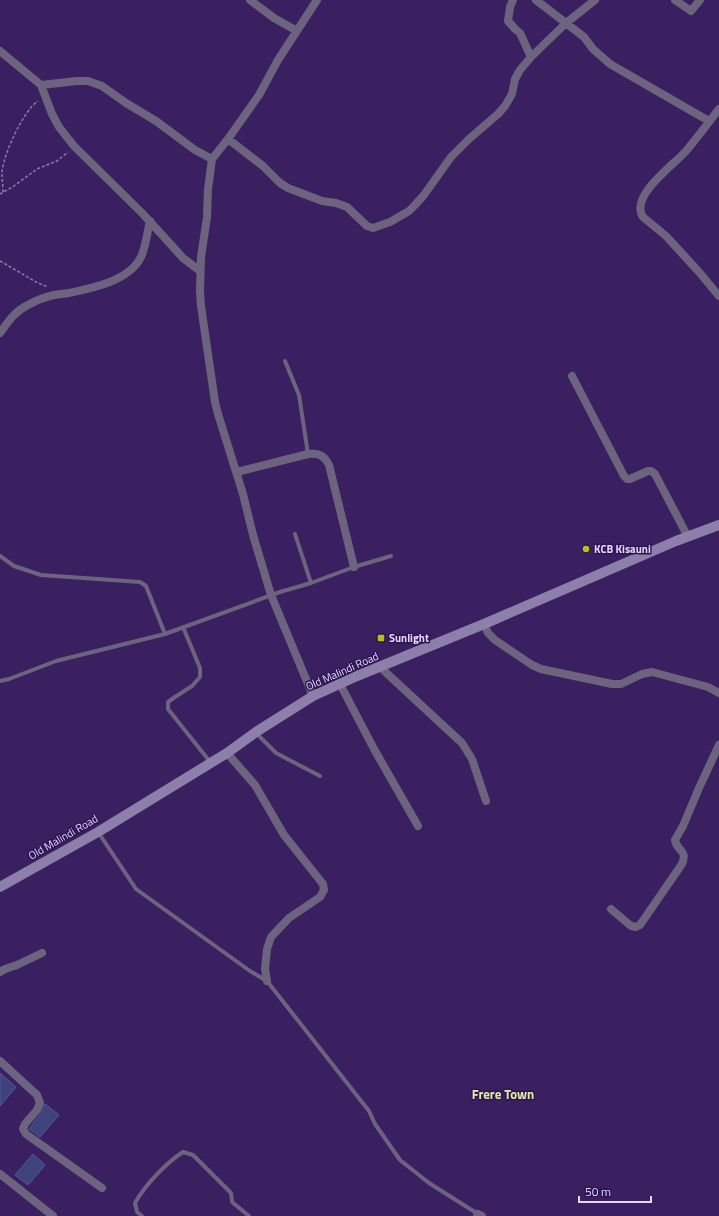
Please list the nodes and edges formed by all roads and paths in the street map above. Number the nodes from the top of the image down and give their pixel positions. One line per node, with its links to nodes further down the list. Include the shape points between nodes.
1 (250, 0): 9 (street)
2 (317, 0): 9 (street)
3 (513, 0): 11 (street, via 508,21 520,33)
4 (536, 0): 8 (street)
5 (595, 0): 8 (street)
6 (675, 0): 7 (street, via 691,11)
7 (700, 0)
8 (566, 23): 11 (street); 15 (street, via 584,37 610,64)
9 (297, 31): 16 (street)
10 (0, 51): 12 (street)
11 (531, 57): 16 (street, via 515,79 512,94 505,106 451,157 414,206 398,218 373,228 367,226 347,207 288,188)
12 (40, 85): 13 (street); 18 (street, via 88,81 102,86)
13 (44, 96): 17 (street, via 59,127); 19 (path, via 22,119 8,151 2,173)
14 (719, 110): 15 (street)
15 (709, 121): 25 (street, via 685,153 651,186 640,208 643,218 666,236)
16 (228, 139): 18 (street)
17 (74, 146): 19 (path, via 65,156 37,169); 21 (street)
18 (212, 159): 23 (street)
19 (3, 192): 20 (path)
20 (0, 194)
21 (150, 221): 23 (street, via 183,258); 24 (street, via 141,257 126,273 98,286 67,294)
22 (0, 262): 24 (path, via 49,288)
23 (200, 271): 30 (street, via 201,306 215,402)
24 (54, 294): 26 (street, via 21,309 12,316)
25 (719, 296)
26 (0, 333)
27 (285, 361): 29 (lane, via 299,395)
28 (572, 376): 33 (street, via 626,479 648,471 655,474)
29 (308, 454): 30 (street); 36 (street, via 322,455 329,465)
30 (237, 472): 38 (street)
31 (719, 525): 33 (main road, Old Malindi Road)
32 (295, 534): 37 (lane)
33 (688, 537): 39 (main road, Old Malindi Road)
34 (0, 556): 41 (lane, via 14,566 41,575 140,582 146,586)
35 (390, 556): 36 (lane)
36 (354, 567): 37 (lane)
37 (311, 583): 38 (lane)
38 (271, 595): 40 (lane); 46 (street)
39 (484, 624): 42 (main road, Old Malindi Road); 45 (street, via 495,640 541,669 612,684 621,684 652,672 708,686)
40 (183, 627): 41 (lane); 50 (lane, via 200,668 200,677 192,686 168,702 168,709)
41 (165, 634): 43 (lane, via 56,661)
42 (380, 667): 44 (main road, Old Malindi Road); 52 (street, via 462,743 472,759)
43 (0, 681)
44 (340, 684): 46 (main road, Old Malindi Road); 53 (street)
45 (719, 693)
46 (313, 696): 47 (main road, Old Malindi Road)
47 (256, 732): 49 (main road, Old Malindi Road); 51 (lane, via 276,753)
48 (718, 748): 56 (street, via 675,840 685,857 682,864 640,925 632,926)
49 (228, 753): 50 (main road, Old Malindi Road); 59 (street, via 255,785 284,835 323,884 324,890 320,897 289,918 271,937 265,969)
50 (211, 763): 54 (main road, Old Malindi Road)
51 (320, 776)
52 (486, 801)
53 (418, 826)
54 (98, 832): 55 (main road, Old Malindi Road); 59 (lane, via 136,889)
55 (0, 887)
56 (611, 909)
57 (42, 953): 58 (street)
58 (0, 972)
59 (267, 981): 63 (lane, via 369,1111 400,1160 429,1184)
60 (0, 1061): 62 (street, via 37,1095 40,1103 38,1110 25,1124 23,1129 26,1134)
61 (0, 1174): 64 (street)
62 (102, 1188)
63 (479, 1215)
64 (53, 1216)
65 (142, 1216): 66 (lane, via 137,1212 135,1203 141,1192 183,1152 193,1155 231,1193 232,1202)
66 (249, 1216)

